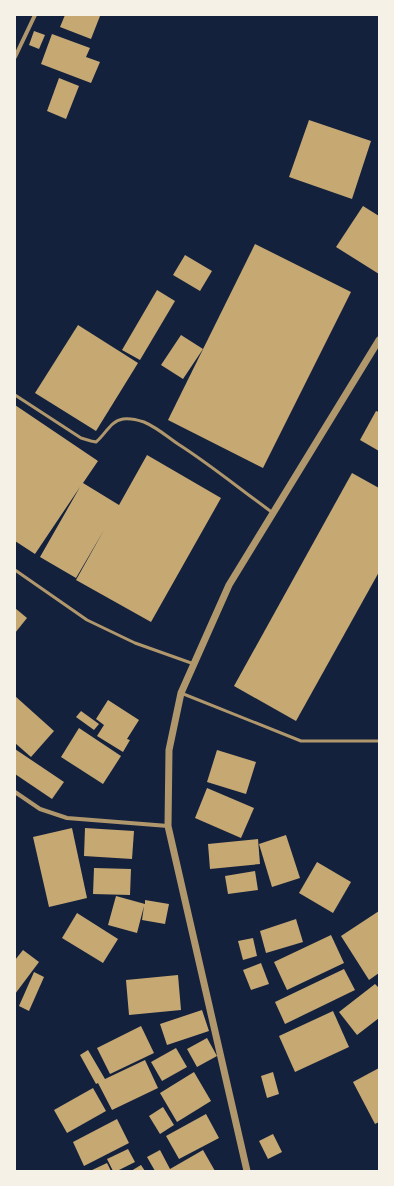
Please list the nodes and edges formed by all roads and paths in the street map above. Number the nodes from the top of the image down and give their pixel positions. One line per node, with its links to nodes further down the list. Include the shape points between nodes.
1 (35, 15): 2 (street)
2 (15, 57)
3 (379, 340): 5 (street)
4 (15, 394): 5 (lane, via 80,438 91,442 96,442 118,420 125,418 145,423 188,450)
5 (273, 513): 7 (street, via 229,585)
6 (15, 570): 7 (lane, via 87,620 135,643)
7 (194, 664): 8 (street)
8 (181, 693): 9 (lane, via 301,741); 11 (street, via 169,750)
9 (379, 740)
10 (15, 792): 11 (street, via 40,809 67,818)
11 (168, 826): 12 (street)
12 (245, 1170)

